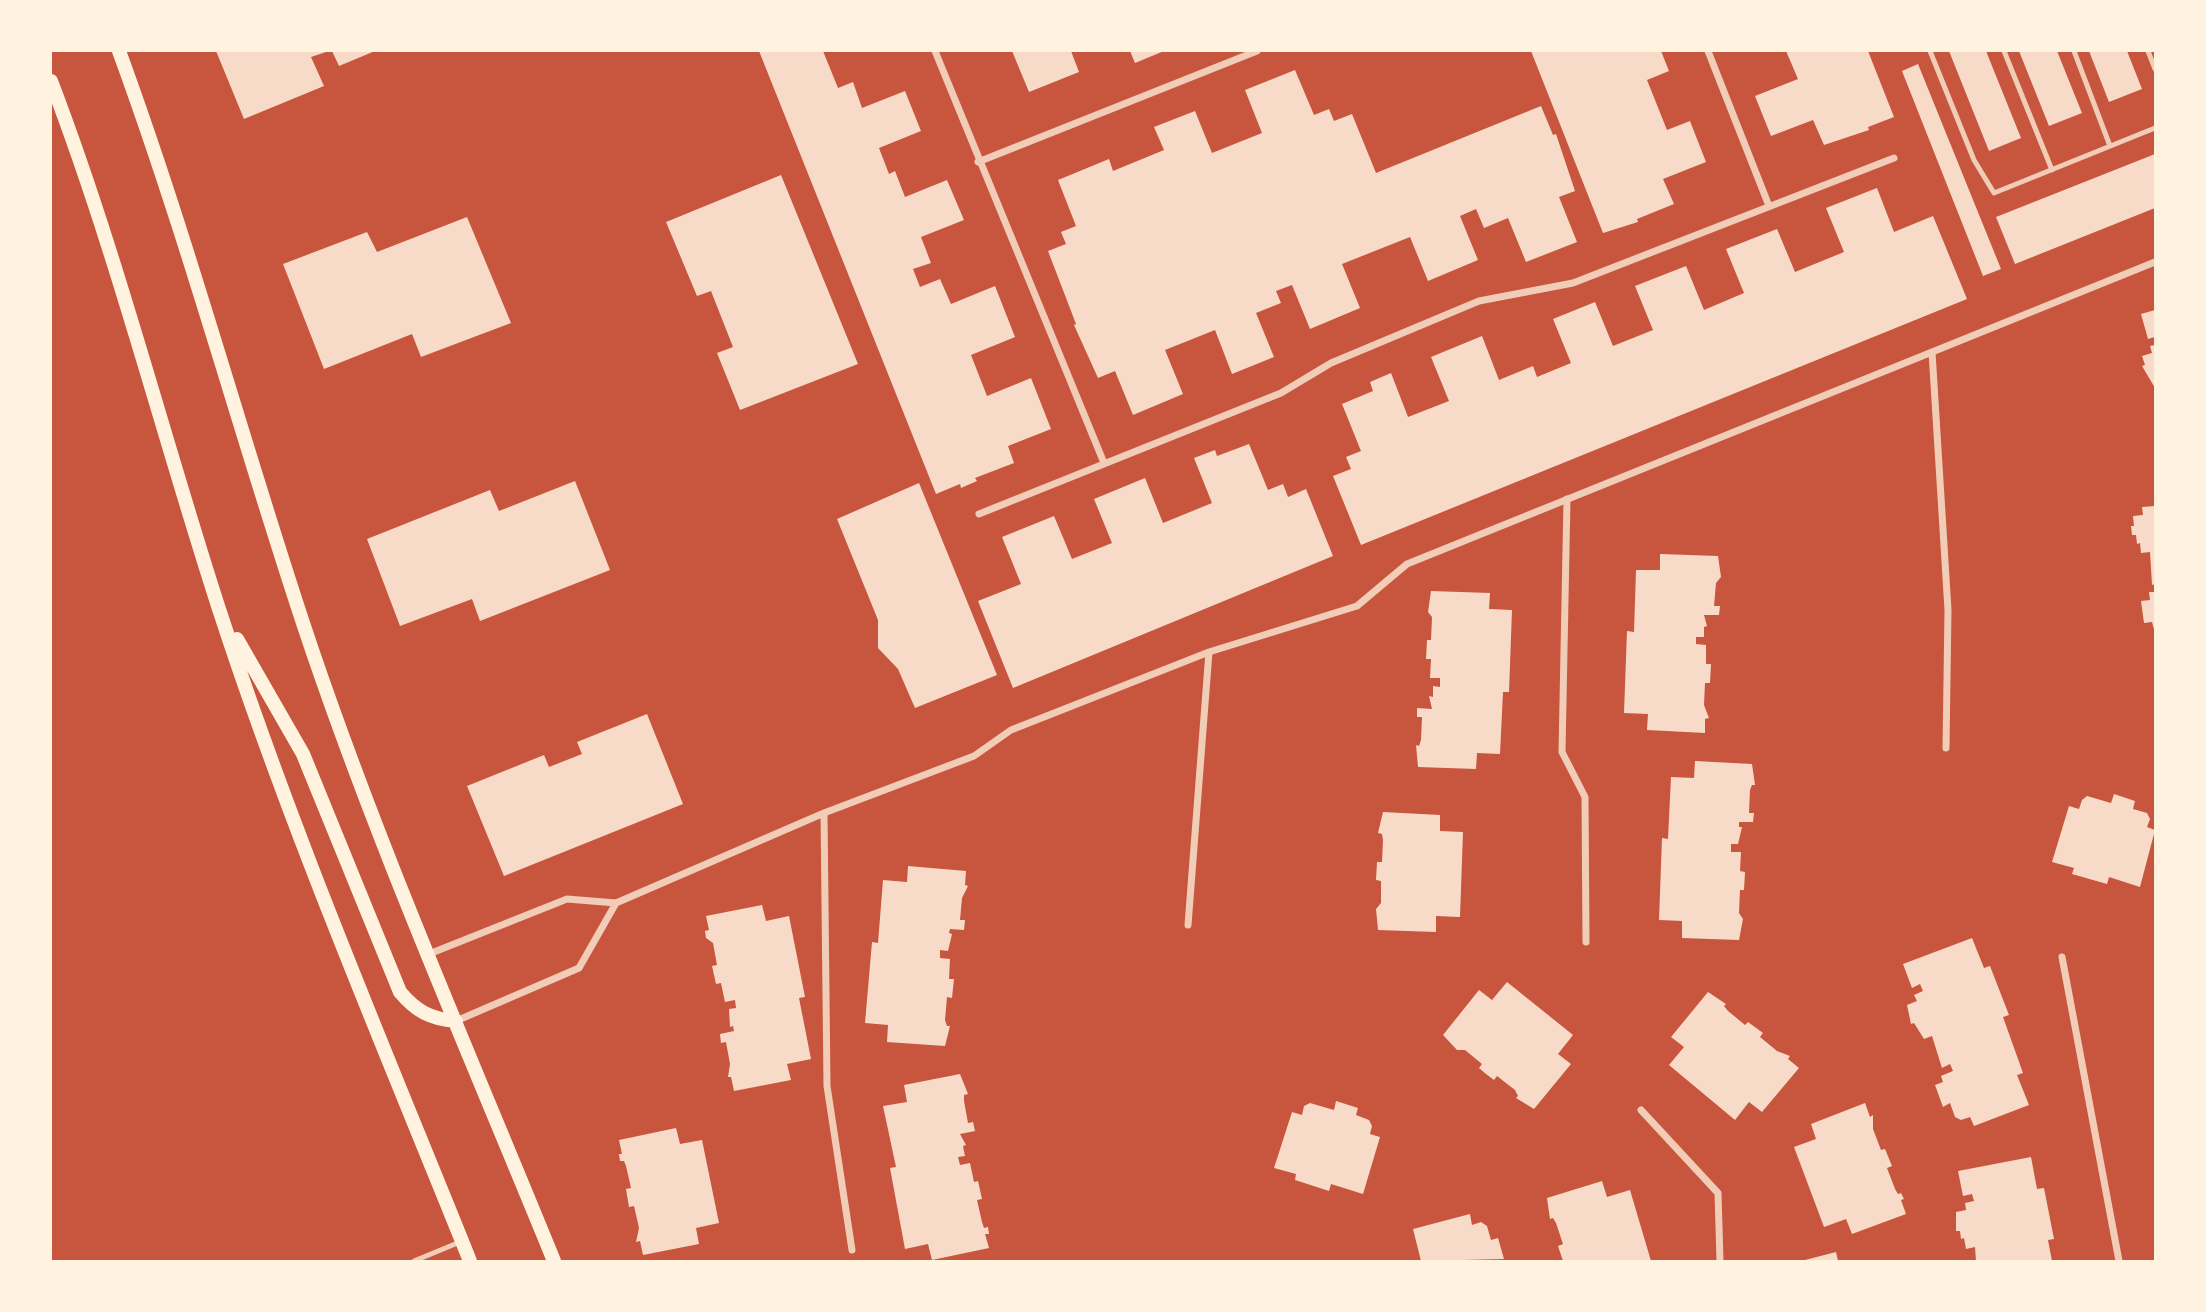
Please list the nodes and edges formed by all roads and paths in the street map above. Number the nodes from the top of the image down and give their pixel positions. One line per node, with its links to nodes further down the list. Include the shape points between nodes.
1 (119, 51): 29 (main road, via 172,202 303,625)
2 (934, 51): 14 (street)
3 (1257, 51): 14 (street)
4 (1708, 51): 16 (street)
5 (1930, 51): 15 (lane, via 1974,160 1994,193)
6 (2004, 51): 15 (lane)
7 (2074, 51): 12 (lane)
8 (2148, 51): 9 (lane)
9 (2155, 69)
10 (51, 81): 22 (main road, via 129,305)
11 (2155, 128): 12 (lane)
12 (2110, 146): 15 (lane)
13 (1894, 158): 16 (street)
14 (978, 162): 19 (street)
15 (2052, 170)
16 (1769, 206): 19 (street, via 1573,283 1479,301 1331,363 1281,393)
17 (2155, 262): 18 (street)
18 (1933, 352): 20 (street); 24 (street, via 1948,610)
19 (1104, 463): 21 (street)
20 (1567, 499): 23 (street, via 1407,564 1357,606); 28 (street, via 1562,752 1585,797)
21 (979, 514)
22 (219, 608): 31 (main road, via 303,754 400,992 434,1020); 33 (main road, via 282,789)
23 (1209, 652): 25 (street, via 1011,730 974,756); 27 (street)
24 (1946, 748)
25 (824, 813): 26 (street); 34 (street, via 827,1086)
26 (617, 903): 29 (street, via 567,899); 31 (street, via 579,968)
27 (1188, 925)
28 (1586, 942)
29 (429, 954): 31 (main road)
30 (2062, 957): 39 (street)
31 (456, 1021): 37 (main road)
32 (1641, 1110): 38 (street, via 1718,1193)
33 (461, 1242): 35 (lane); 36 (main road)
34 (852, 1250)
35 (414, 1261)
36 (470, 1261)
37 (554, 1261)
38 (1720, 1261)
39 (2119, 1261)

